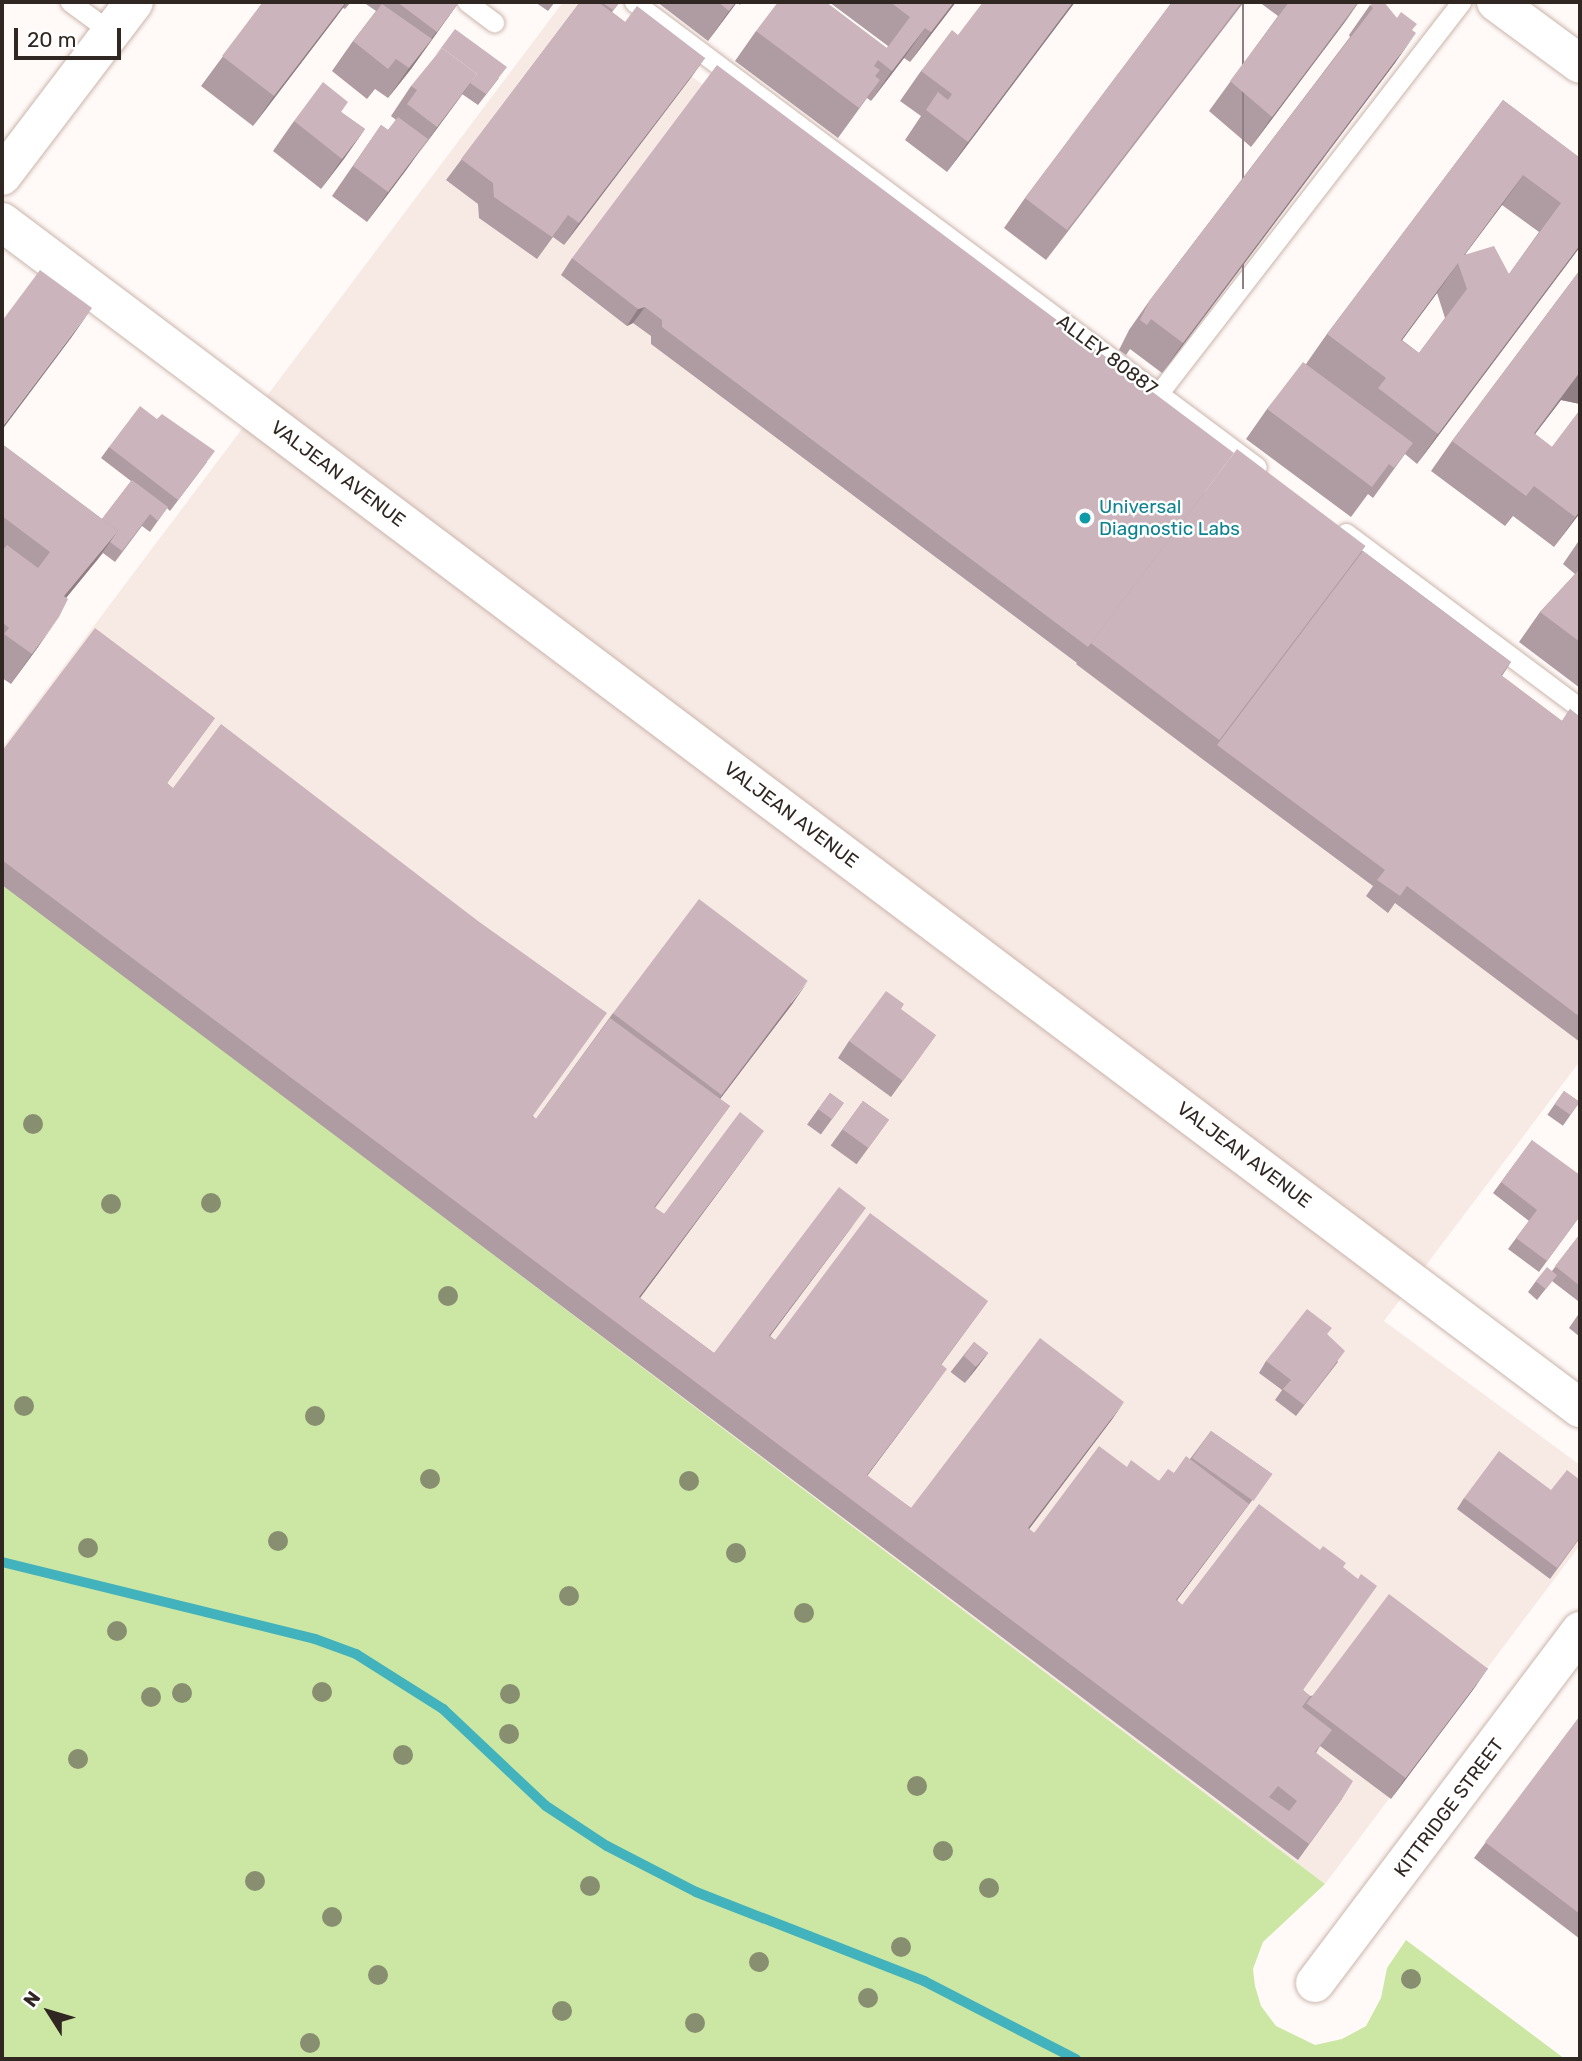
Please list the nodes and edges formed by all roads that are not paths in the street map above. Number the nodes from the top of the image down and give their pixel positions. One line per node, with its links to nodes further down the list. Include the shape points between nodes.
1 (70, 2): 8 (lane)
2 (134, 2): 8 (street)
3 (467, 2): 7 (lane)
4 (634, 2): 12 (lane, ALLEY 80887)
5 (1461, 2): 12 (lane)
6 (1496, 2): 9 (street)
7 (494, 22)
8 (111, 32): 10 (street)
9 (1580, 64)
10 (2, 176)
11 (2, 222): 16 (street, VALJEAN AVENUE)
12 (1158, 393): 13 (lane, ALLEY 80887)
13 (1269, 476)
14 (1325, 518): 15 (lane)
15 (1580, 708)
16 (1580, 1408)
17 (1580, 1631): 18 (street, KITTRIDGE STREET)
18 (1315, 1983)

